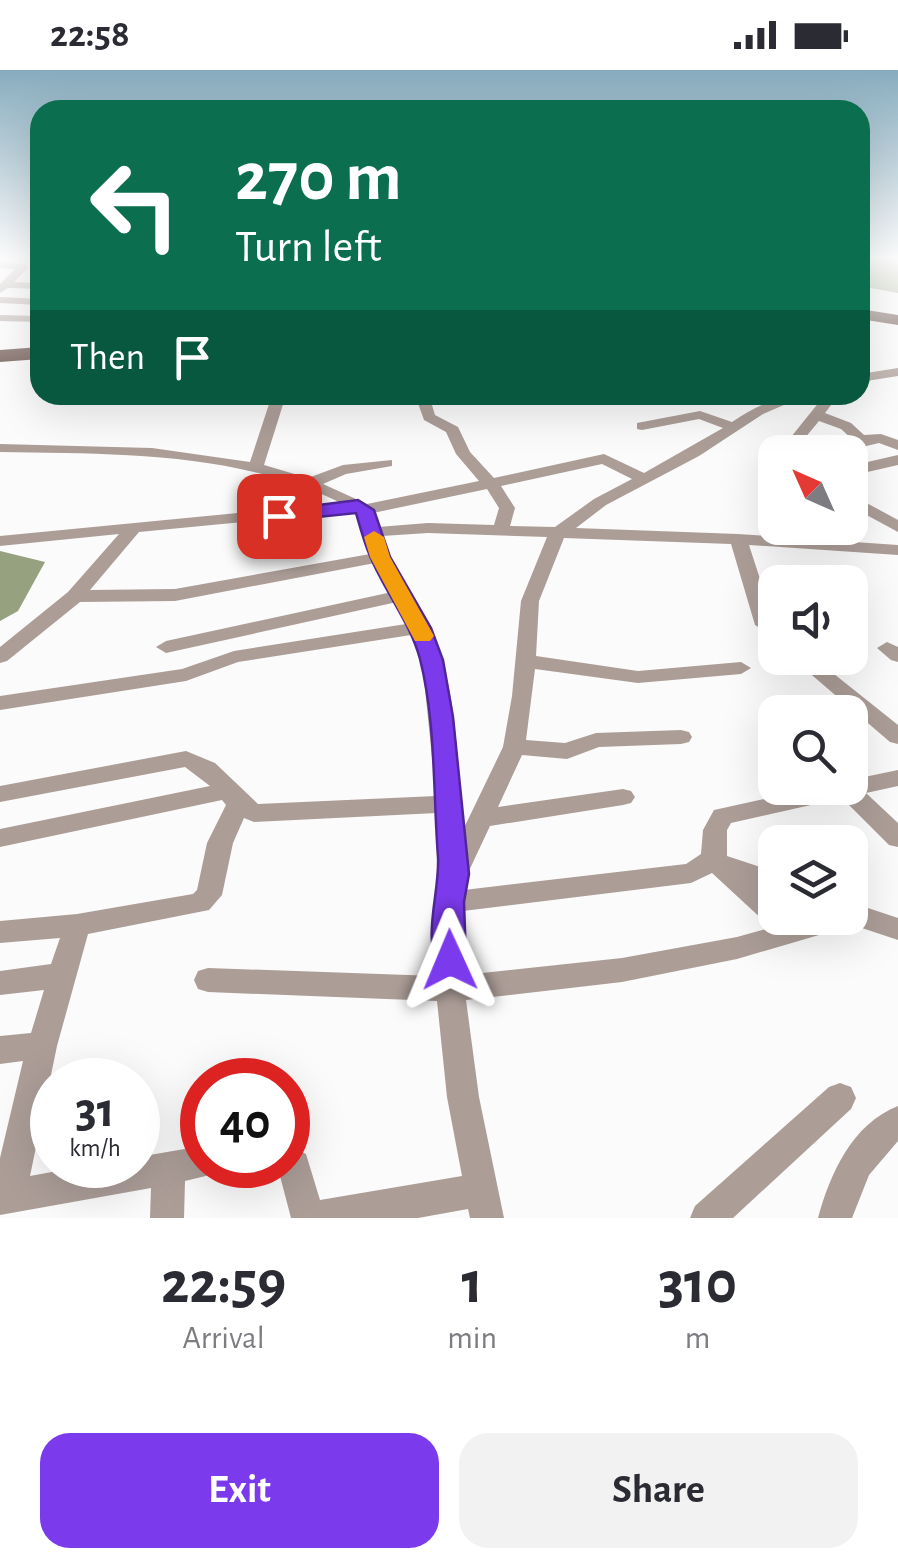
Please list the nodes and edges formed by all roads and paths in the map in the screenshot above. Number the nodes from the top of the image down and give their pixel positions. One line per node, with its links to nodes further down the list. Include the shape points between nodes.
1 (870, 316): 4 (highway)
2 (0, 318): 3 (street)
3 (30, 319)
4 (898, 320)
5 (30, 354): 6 (highway)
6 (0, 356)
7 (898, 372): 8 (street)
8 (877, 376): 9 (street); 10 (street)
9 (870, 377)
10 (898, 388)
11 (276, 405): 25 (street)
12 (425, 405): 28 (street, via 429,417 453,430 458,451)
13 (771, 405): 17 (street)
14 (824, 405): 15 (street)
15 (817, 415): 18 (street); 19 (street)
16 (642, 426): 17 (street, via 700,415)
17 (734, 427): 27 (street)
18 (800, 435)
19 (856, 435)
20 (868, 440): 21 (street)
21 (898, 446)
22 (0, 448): 25 (street, via 141,451)
23 (898, 460): 26 (street)
24 (386, 462): 29 (street)
25 (256, 466): 29 (street)
26 (868, 467)
27 (644, 479): 28 (street, via 604,459); 35 (street)
28 (487, 481): 31 (street); 34 (street, via 506,502)
29 (308, 484): 31 (street)
30 (868, 509): 32 (street)
31 (365, 515): 33 (street); 34 (street, via 418,529); 39 (street)
32 (898, 526)
33 (133, 528): 37 (street); 41 (street)
34 (500, 531): 35 (street)
35 (557, 534): 36 (street); 46 (street, via 530,601)
36 (738, 539): 38 (street); 42 (street)
37 (0, 541)
38 (898, 550)
39 (380, 557): 40 (street); 41 (street, via 175,595)
40 (404, 595): 43 (street); 44 (street)
41 (75, 596): 45 (street)
42 (758, 603)
43 (420, 628): 49 (street, via 234,656 186,675); 58 (street, via 432,660)
44 (166, 646)
45 (0, 657)
46 (525, 661): 47 (street, via 638,677); 52 (street)
47 (741, 668)
48 (823, 675): 51 (street)
49 (0, 703)
50 (682, 736): 52 (street, via 596,740 567,752)
51 (898, 737)
52 (514, 748): 61 (street)
53 (898, 778): 54 (street)
54 (868, 784)
55 (0, 794): 57 (street, via 186,759 209,768)
56 (623, 797): 61 (street)
57 (233, 798): 58 (street, via 269,815); 62 (street); 70 (street, via 209,895 200,903)
58 (446, 804): 65 (street)
59 (774, 805): 64 (street, via 724,816 715,830)
60 (864, 805): 63 (street)
61 (481, 818): 65 (street)
62 (0, 838)
63 (898, 838)
64 (714, 859): 66 (street); 67 (street); 68 (street, via 691,873)
65 (454, 874): 68 (street)
66 (758, 876)
67 (758, 899)
68 (449, 902): 77 (street)
69 (868, 921): 72 (street)
70 (77, 925): 73 (street); 74 (street)
71 (758, 929): 77 (street, via 622,970)
72 (898, 930)
73 (0, 932)
74 (63, 975): 76 (street); 78 (street)
75 (208, 980): 77 (street)
76 (0, 983)
77 (450, 990): 86 (street)
78 (42, 1046): 79 (street); 85 (street)
79 (0, 1050)
80 (840, 1098): 90 (street)
81 (898, 1121): 91 (street, via 855,1164)
82 (180, 1167): 83 (street)
83 (168, 1169): 85 (street); 87 (street)
84 (300, 1188): 88 (street)
85 (4, 1197)
86 (484, 1204): 89 (street)
87 (167, 1218)
88 (308, 1218)
89 (316, 1218)
90 (707, 1218)
91 (834, 1218)

